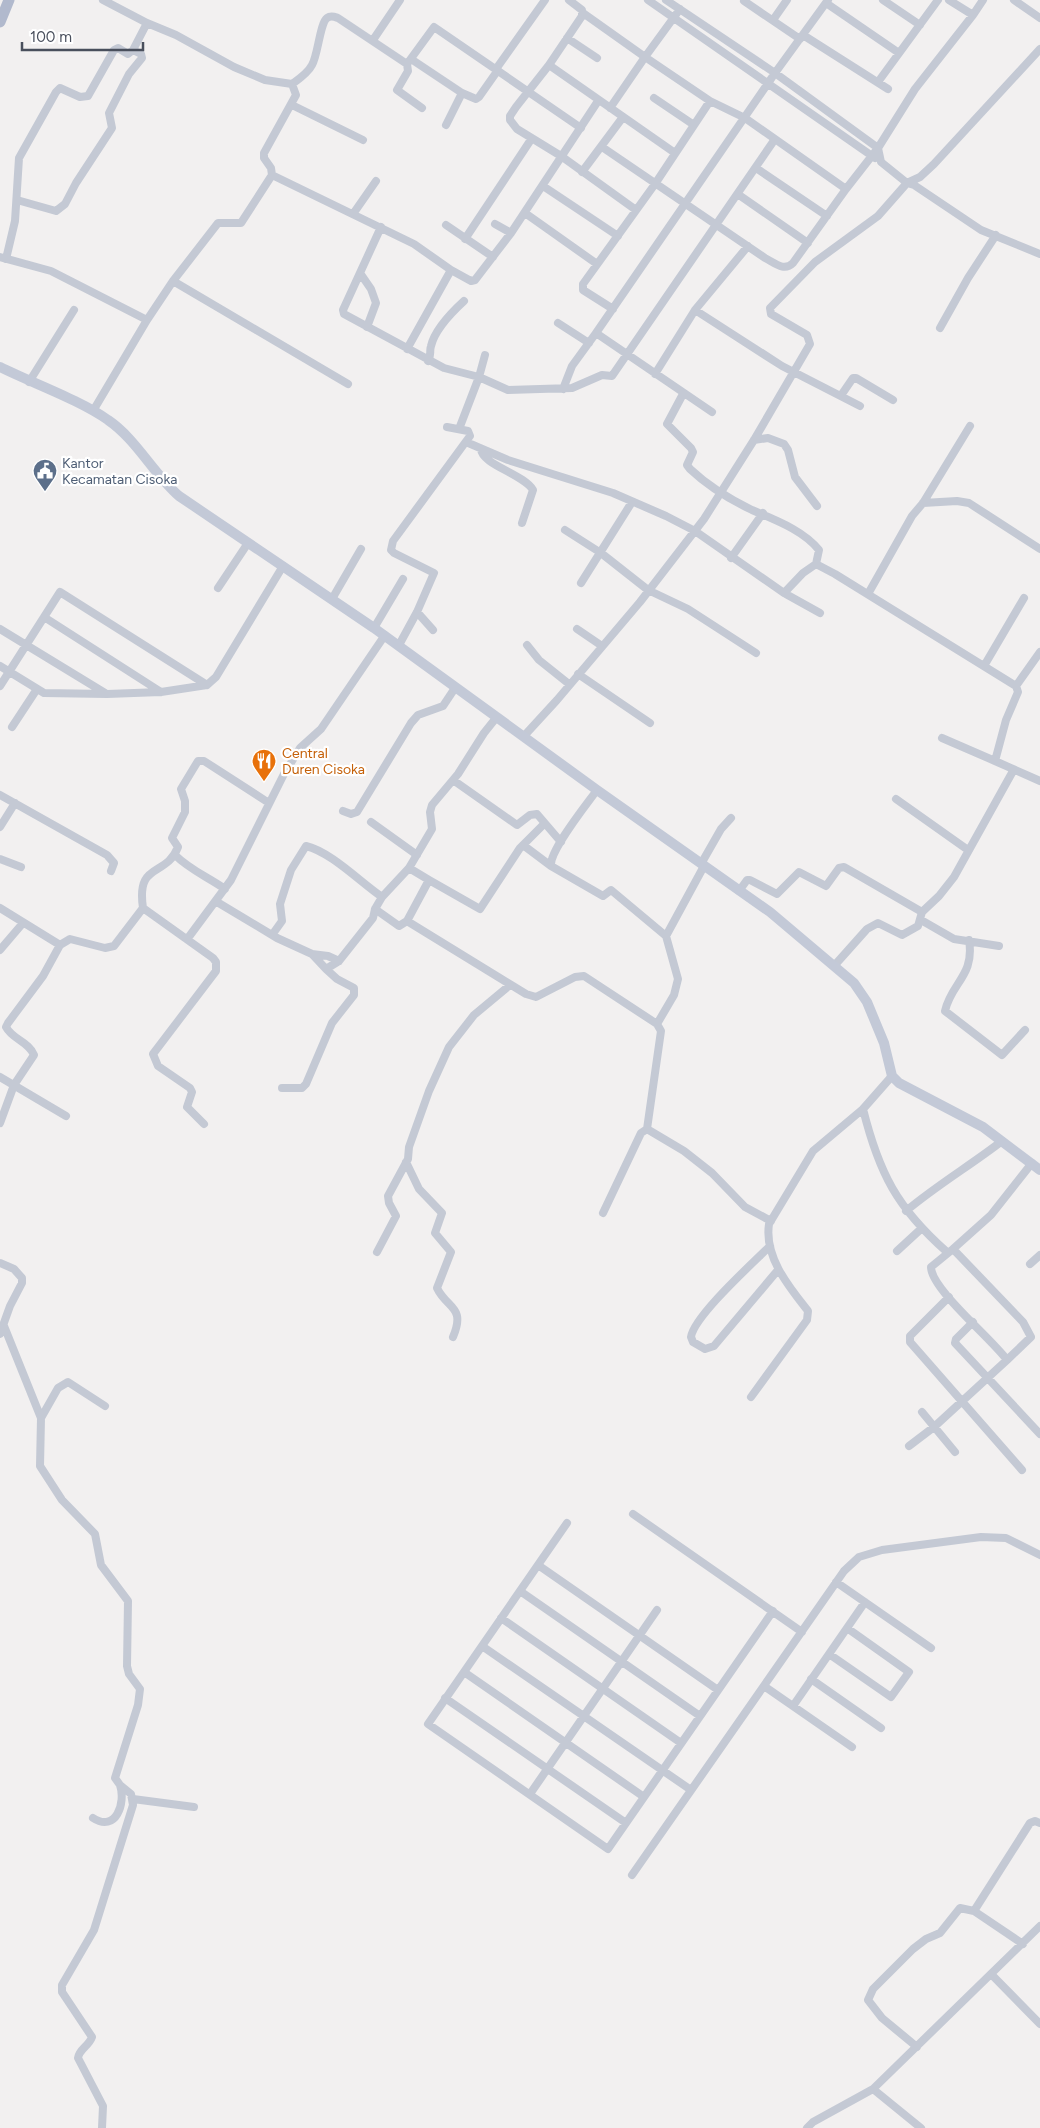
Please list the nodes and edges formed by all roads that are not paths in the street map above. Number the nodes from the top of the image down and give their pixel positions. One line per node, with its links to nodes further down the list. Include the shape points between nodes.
1 (9, 0): 22 (main road)
2 (104, 0): 23 (street)
3 (400, 0): 27 (street)
4 (545, 0): 35 (street)
5 (569, 0): 17 (street)
6 (648, 0): 19 (street)
7 (666, 0): 16 (street)
8 (788, 0): 21 (street)
9 (883, 0): 24 (street)
10 (938, 0): 24 (street)
11 (949, 0): 18 (street)
12 (983, 0): 18 (street)
13 (1014, 0): 20 (street)
14 (744, 1): 21 (street)
15 (827, 1): 25 (street); 30 (street)
16 (680, 9): 19 (street); 36 (street)
17 (583, 13): 26 (street); 31 (street)
18 (973, 15): 58 (street, via 915,89)
19 (674, 17): 31 (street); 37 (street)
20 (1040, 18)
21 (774, 20): 25 (street)
22 (0, 22)
23 (146, 23): 29 (street); 39 (street, via 246,72 274,82)
24 (920, 25): 30 (street)
25 (802, 37): 36 (street); 38 (street)
26 (568, 38): 32 (street); 34 (street)
27 (372, 40): 33 (street); 39 (street, via 338,18 327,18 312,66)
28 (1040, 49): 67 (street, via 927,171)
29 (133, 50): 72 (street, via 128,54 118,48 114,50 84,98 57,90 19,158); 72 (street, via 142,58 129,74 109,113 113,126 65,204 56,211)
30 (899, 53): 38 (street)
31 (645, 57): 45 (street); 48 (street)
32 (596, 58)
33 (409, 62): 35 (street, via 434,27); 42 (street); 47 (street, via 398,92)
34 (549, 65): 41 (street); 44 (street)
35 (497, 69): 41 (street); 42 (street, via 478,98)
36 (775, 73): 37 (street); 58 (street)
37 (769, 82): 50 (street); 61 (street)
38 (878, 82): 40 (street)
39 (292, 84): 46 (street, via 296,95)
40 (888, 90)
41 (529, 92): 53 (street); 54 (street, via 513,111 510,120 517,129)
42 (462, 93): 51 (street)
43 (654, 98): 52 (street)
44 (598, 101): 48 (street); 53 (street)
45 (710, 101): 50 (street); 52 (street)
46 (292, 105): 56 (street); 65 (street, via 264,153)
47 (422, 108)
48 (610, 108): 49 (street)
49 (623, 117): 57 (street); 59 (street)
50 (745, 118): 55 (street); 73 (street)
51 (446, 125)
52 (694, 125): 59 (street)
53 (580, 128): 60 (street)
54 (532, 138): 60 (street); 85 (street)
55 (775, 139): 63 (street); 70 (street)
56 (363, 140)
57 (602, 147): 64 (street); 68 (street)
58 (878, 148): 61 (street); 62 (street)
59 (675, 153): 68 (street)
60 (561, 156): 64 (street); 69 (street)
61 (872, 156): 62 (street); 70 (street)
62 (881, 162): 67 (street)
63 (756, 168): 71 (street); 77 (street)
64 (582, 172): 74 (street)
65 (272, 175): 76 (street); 94 (street, via 245,219 236,224 218,223)
66 (376, 181): 76 (street)
67 (907, 183): 83 (street, via 981,230); 110 (street, via 878,216 815,262 769,309 773,315 810,338 810,344)
68 (655, 184): 73 (street); 74 (street)
69 (543, 186): 75 (street); 84 (street)
70 (846, 189): 77 (street)
71 (739, 195): 80 (street); 86 (street)
72 (17, 200): 90 (street, via 16,222)
73 (685, 204): 80 (street); 96 (street)
74 (636, 210): 84 (street)
75 (524, 213): 82 (street); 91 (street)
76 (353, 214): 81 (street)
77 (827, 216): 86 (street)
78 (495, 224): 82 (street)
79 (446, 225): 85 (street)
80 (718, 226): 87 (street); 107 (street)
81 (381, 227): 92 (street, via 414,244); 93 (street)
82 (510, 233): 89 (street)
83 (996, 235): 88 (street); 102 (street)
84 (618, 236): 91 (street)
85 (465, 239): 89 (street)
86 (808, 243): 87 (street, via 786,268)
87 (748, 246): 98 (street)
88 (1040, 254)
89 (493, 257): 92 (street, via 475,280)
90 (3, 258): 99 (street, via 51,271)
91 (597, 264): 96 (street, via 582,288)
92 (451, 270): 105 (street)
93 (360, 273): 101 (street, via 376,303); 101 (street, via 343,310 344,314)
94 (173, 281): 99 (street); 114 (street)
95 (464, 301): 108 (street, via 453,311 431,344 432,353)
96 (613, 309): 103 (street)
97 (74, 310): 113 (street)
98 (695, 310): 110 (street); 111 (street)
99 (147, 320): 120 (street)
100 (558, 323): 104 (street)
101 (367, 326): 105 (street)
102 (940, 328)
103 (596, 333): 104 (street); 107 (street)
104 (589, 343): 115 (street, via 572,366)
105 (407, 349): 108 (street)
106 (485, 355): 112 (street)
107 (626, 356): 111 (street); 115 (street, via 612,376 602,375)
108 (428, 361): 112 (street)
109 (0, 367): 113 (street)
110 (792, 372): 117 (street); 125 (street)
111 (655, 374): 116 (street)
112 (479, 377): 115 (street, via 516,392); 124 (street)
113 (29, 382): 120 (street)
114 (348, 384)
115 (563, 389)
116 (683, 394): 121 (street); 128 (street, via 667,424 691,448 687,464 690,469)
117 (842, 394): 118 (street, via 856,378); 119 (street)
118 (894, 400)
119 (860, 406)
120 (93, 411): 136 (street, via 126,436 165,484 179,496)
121 (712, 412)
122 (970, 426): 130 (street)
123 (447, 427): 124 (street)
124 (459, 429): 126 (street, via 470,433)
125 (754, 440): 128 (street); 131 (street, via 768,438 784,444 795,477)
126 (466, 442): 127 (street); 151 (street, via 393,541 391,550 394,553 434,573)
127 (481, 449): 129 (street); 133 (street, via 484,457 530,485 532,494)
128 (722, 492): 132 (street); 135 (street)
129 (632, 502): 135 (street); 139 (street)
130 (923, 503): 138 (street, via 969,503); 148 (street, via 912,516)
131 (817, 506)
132 (763, 513): 140 (street); 141 (street, via 814,543 819,550)
133 (522, 522)
134 (565, 530): 139 (street)
135 (695, 531): 140 (street); 146 (street)
136 (248, 543): 142 (street); 145 (street)
137 (361, 549): 150 (street)
138 (1040, 549)
139 (601, 553): 144 (street); 146 (street)
140 (731, 558): 147 (street)
141 (816, 564): 147 (street); 148 (street)
142 (283, 566): 150 (street); 170 (street, via 216,677)
143 (403, 579): 154 (street)
144 (581, 583)
145 (218, 588)
146 (648, 590): 162 (street); 164 (street, via 688,609)
147 (784, 593): 152 (street)
148 (868, 594): 166 (street)
149 (1024, 598): 166 (street)
150 (332, 599): 154 (street)
151 (417, 612): 157 (street); 160 (street)
152 (820, 613)
153 (44, 617): 159 (street); 170 (street, via 60,592); 175 (street)
154 (374, 628): 158 (street)
155 (0, 629): 159 (street)
156 (577, 629): 162 (street)
157 (432, 630)
158 (385, 635): 160 (street); 190 (street, via 321,729 300,748)
159 (26, 645): 167 (street); 176 (street)
160 (399, 645): 173 (street)
161 (527, 646): 169 (street)
162 (602, 646): 168 (street)
163 (1040, 652): 172 (street)
164 (756, 653)
165 (0, 666): 167 (street)
166 (984, 666): 172 (street)
167 (9, 671): 171 (street); 174 (street)
168 (578, 674): 169 (street); 178 (street)
169 (569, 684): 180 (street)
170 (207, 685): 175 (street)
171 (0, 686)
172 (1016, 686): 182 (street, via 1018,692 1006,720)
173 (455, 688): 177 (street); 191 (street, via 442,706 418,715 357,812)
174 (37, 689): 176 (street, via 44,693); 179 (street)
175 (161, 692): 176 (street)
176 (107, 694)
177 (496, 718): 180 (street); 184 (street)
178 (650, 723)
179 (12, 728)
180 (524, 736): 186 (street)
181 (942, 738): 182 (street)
182 (995, 761): 183 (street)
183 (1013, 771): 185 (street); 198 (street)
184 (453, 780): 194 (street, via 516,825 536,813); 199 (street, via 432,805 432,829)
185 (1040, 781)
186 (597, 790): 196 (street); 202 (street)
187 (0, 795): 189 (street)
188 (896, 799): 198 (street)
189 (15, 803): 195 (street); 206 (street, via 107,855 114,864)
190 (269, 803): 200 (street, via 204,760 198,761 181,789 186,805 172,836 178,846); 208 (street)
191 (344, 811)
192 (731, 818): 202 (street, via 721,829)
193 (370, 822): 199 (street)
194 (544, 824): 196 (street); 197 (street)
195 (0, 827)
196 (561, 842): 203 (street, via 553,856)
197 (523, 845): 203 (street); 207 (street, via 480,909)
198 (968, 850): 215 (street, via 954,876)
199 (417, 854): 205 (street)
200 (175, 855): 208 (street, via 187,867); 213 (street, via 145,878 140,892)
201 (0, 859): 204 (street)
202 (702, 865): 209 (street); 219 (street)
203 (552, 866): 219 (street, via 603,896 611,890)
204 (21, 867)
205 (409, 868): 207 (street); 210 (street)
206 (111, 871)
207 (429, 880): 216 (street)
208 (225, 889): 211 (street)
209 (739, 891): 215 (street, via 750,880 777,894 799,872 825,886 844,866); 227 (street, via 770,912)
210 (382, 897): 214 (street); 218 (street, via 346,869 306,846 291,870 280,904 282,921)
211 (217, 902): 218 (street); 220 (street)
212 (0, 908): 217 (street)
213 (143, 908): 220 (street); 222 (street, via 114,946 104,948 70,939)
214 (375, 909): 216 (street, via 395,925); 226 (street, via 372,918)
215 (921, 916): 221 (street, via 954,939); 227 (street, via 918,926 905,935 881,923 873,925)
216 (406, 921): 229 (street)
217 (23, 922): 222 (street); 224 (street)
218 (272, 935): 225 (street)
219 (666, 936): 230 (street, via 678,979 674,995)
220 (188, 938): 239 (street, via 213,958 216,971 153,1054 158,1066 190,1088 192,1092 187,1107)
221 (968, 940): 223 (street); 231 (street, via 970,961 945,1011 1002,1055)
222 (60, 945): 234 (street, via 43,976 6,1028 34,1054)
223 (1000, 946)
224 (0, 950)
225 (312, 954): 226 (street); 228 (street)
226 (339, 961): 228 (street)
227 (834, 966): 233 (street, via 854,983 867,1002 884,1043)
228 (326, 969): 235 (street, via 354,988 355,994 332,1023 306,1084 302,1088)
229 (510, 985): 230 (street, via 536,997 575,977 584,976); 242 (street, via 474,1015 449,1047 429,1091)
230 (657, 1024): 240 (street, via 661,1031)
231 (1025, 1030)
232 (0, 1076): 234 (street)
233 (892, 1076): 236 (street); 241 (street, via 910,1090)
234 (14, 1084): 237 (street); 238 (street)
235 (282, 1088)
236 (863, 1109): 244 (street, via 876,1155); 246 (street, via 813,1151)
237 (66, 1116)
238 (0, 1123)
239 (204, 1124)
240 (647, 1128): 245 (street); 246 (street, via 684,1151 744,1207)
241 (1002, 1140): 243 (street); 244 (street)
242 (406, 1162): 251 (street, via 388,1196 388,1203 396,1216); 260 (street, via 419,1189 442,1213 435,1233 451,1252 437,1288 457,1312)
243 (1036, 1166): 249 (street, via 991,1215)
244 (906, 1211): 247 (street)
245 (602, 1213)
246 (771, 1221): 248 (street)
247 (922, 1228): 249 (street); 250 (street)
248 (770, 1246): 255 (street); 255 (street, via 722,1294 695,1327 691,1337 693,1342 705,1349 714,1346)
249 (950, 1250): 256 (street, via 931,1267 931,1273); 261 (street, via 1031,1333 1027,1342)
250 (897, 1251)
251 (377, 1252)
252 (1040, 1255): 254 (street)
253 (0, 1263): 258 (street, via 14,1269 22,1278)
254 (1030, 1264)
255 (778, 1270): 263 (street, via 808,1312 808,1320)
256 (949, 1297): 257 (street); 264 (street, via 910,1336 910,1342)
257 (973, 1322): 261 (street); 262 (street, via 955,1342)
258 (4, 1326): 259 (street); 267 (street)
259 (0, 1334)
260 (453, 1337)
261 (1007, 1360): 262 (street)
262 (988, 1377): 264 (street); 269 (street)
263 (751, 1397)
264 (961, 1401): 268 (street); 272 (street)
265 (105, 1406): 267 (street, via 68,1382 58,1388)
266 (922, 1412): 268 (street)
267 (41, 1418): 305 (street, via 40,1466 62,1500 95,1534 101,1565 128,1600 127,1666 140,1689 140,1698 115,1778)
268 (934, 1427): 270 (street); 271 (street)
269 (1040, 1434)
270 (909, 1446)
271 (955, 1452)
272 (1022, 1470)
273 (633, 1514): 281 (street)
274 (567, 1523): 276 (street)
275 (1040, 1555): 277 (street, via 1006,1538 981,1537 882,1550 859,1557)
276 (538, 1565): 278 (street); 285 (street)
277 (836, 1582): 279 (street); 284 (street)
278 (520, 1591): 282 (street); 289 (street)
279 (865, 1602): 283 (street); 287 (street)
280 (657, 1610): 285 (street)
281 (773, 1611): 284 (street); 294 (street)
282 (501, 1618): 286 (street); 293 (street)
283 (847, 1628): 288 (street); 288 (street, via 909,1672 891,1697)
284 (802, 1632): 292 (street)
285 (640, 1636): 289 (street); 294 (street)
286 (482, 1646): 290 (street); 297 (street)
287 (931, 1648)
288 (829, 1654): 291 (street)
289 (621, 1662): 293 (street); 298 (street)
290 (464, 1672): 295 (street); 300 (street)
291 (812, 1679): 296 (street); 299 (street)
292 (764, 1686): 296 (street); 306 (street)
293 (603, 1689): 297 (street); 301 (street)
294 (718, 1690): 298 (street)
295 (446, 1698): 303 (street); 307 (street, via 428,1724)
296 (793, 1706): 302 (street)
297 (584, 1716): 300 (street); 304 (street)
298 (700, 1716): 301 (street)
299 (881, 1728)
300 (566, 1743): 303 (street); 308 (street)
301 (681, 1743): 304 (street)
302 (852, 1747)
303 (548, 1769): 307 (street); 312 (street)
304 (662, 1770): 306 (street); 308 (street)
305 (120, 1785): 309 (street); 311 (street, via 121,1804 115,1817 100,1823)
306 (691, 1790): 314 (street)
307 (530, 1794): 312 (street, via 608,1849)
308 (644, 1797): 312 (street)
309 (134, 1799): 310 (street); 322 (street, via 94,1930 62,1985 62,1992 92,2037 78,2058 103,2106)
310 (194, 1807)
311 (93, 1818)
312 (626, 1823)
313 (1040, 1823): 315 (street, via 1030,1823)
314 (632, 1875)
315 (974, 1911): 317 (street); 320 (street, via 960,1908 956,1911 940,1933 913,1949 869,1994 868,2000 882,2018)
316 (1040, 1926): 317 (street)
317 (1022, 1944): 318 (street)
318 (990, 1974): 319 (street); 320 (street)
319 (1040, 2024)
320 (917, 2047): 321 (street)
321 (873, 2089): 323 (street, via 818,2119); 324 (street)
322 (102, 2128)
323 (808, 2128)
324 (921, 2128)

